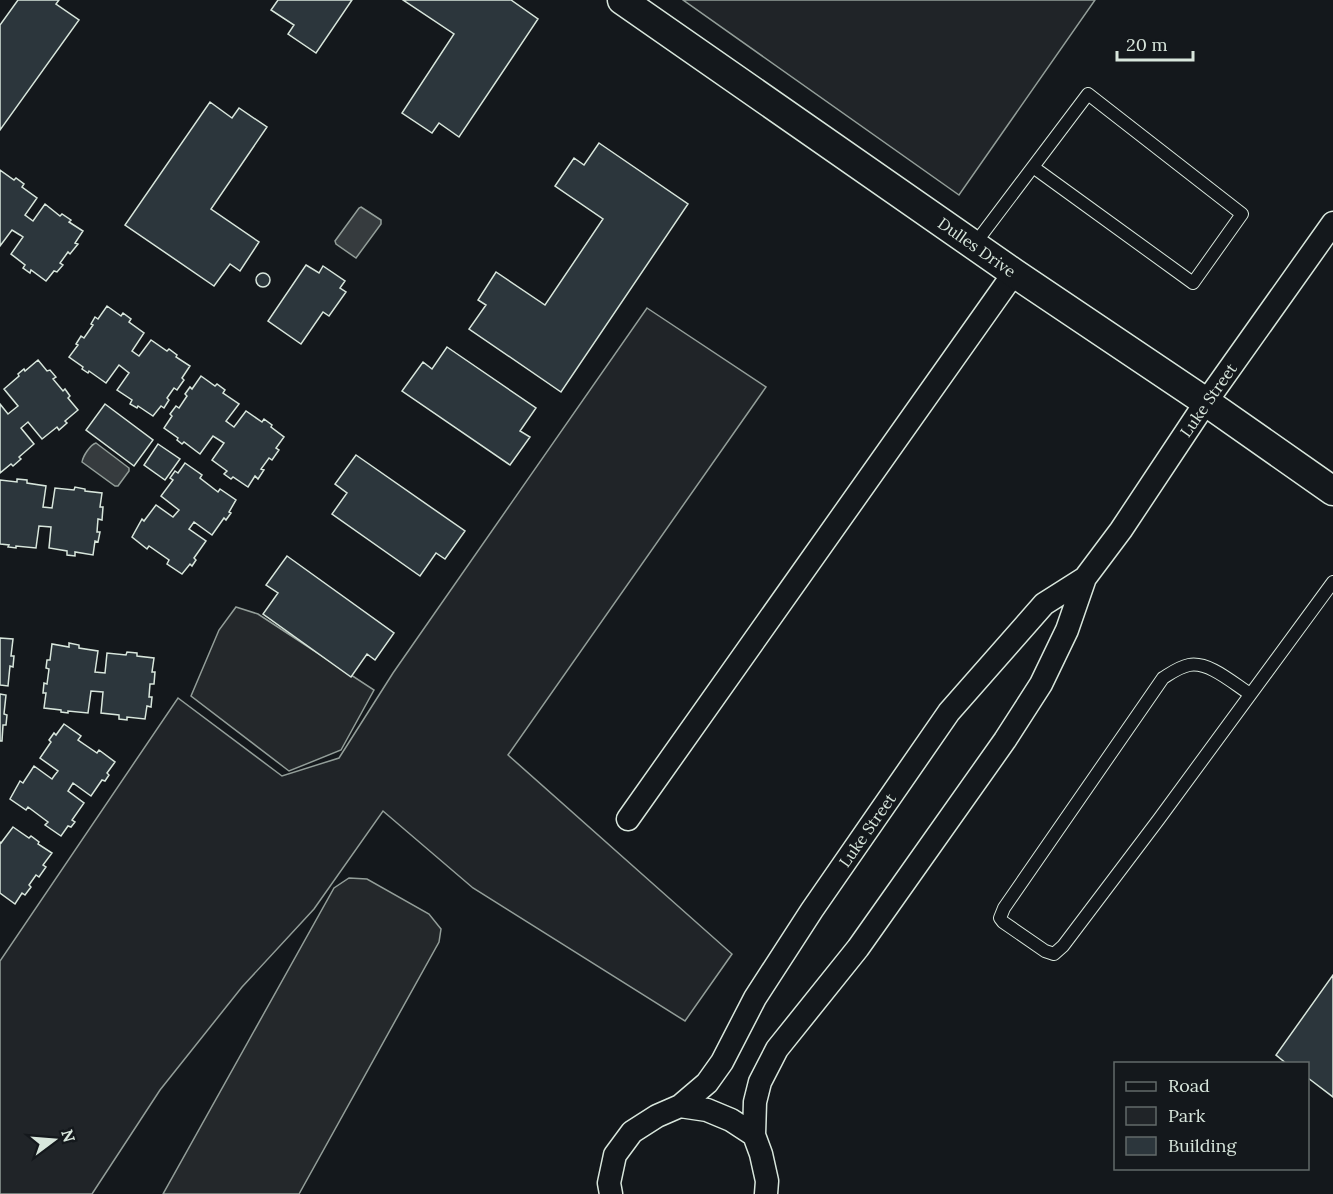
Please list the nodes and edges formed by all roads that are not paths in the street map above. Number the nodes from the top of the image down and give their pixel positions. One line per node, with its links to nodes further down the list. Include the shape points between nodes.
1 (621, 0): 4 (street, Dulles Drive)
2 (1033, 167): 2 (lane, via 1088,94 1242,214 1194,283); 4 (lane)
3 (1333, 223): 6 (street, Luke Street)
4 (974, 245): 5 (street, Dulles Drive)
5 (1014, 273): 6 (street, Dulles Drive); 11 (street)
6 (1206, 402): 7 (street, Dulles Drive); 8 (street, Luke Street)
7 (1333, 491)
8 (1085, 578): 12 (street, Luke Street, via 1044,604 949,712 812,910 755,998 722,1062 707,1083); 13 (street, Luke Street, via 1067,630 1041,684 1011,731 858,948 777,1049 760,1082)
9 (1333, 582): 10 (lane)
10 (1250, 694): 10 (lane, via 1063,946 1054,954 1045,951 1003,922 1000,918 1004,908 1163,678 1192,664 1210,668)
11 (628, 819)
12 (680, 1106): 13 (street, via 707,1110); 14 (street, Luke Street, via 632,1132 615,1155 609,1183)
13 (754, 1135): 15 (street, Luke Street, via 767,1182)
14 (611, 1194)
15 (766, 1194)

